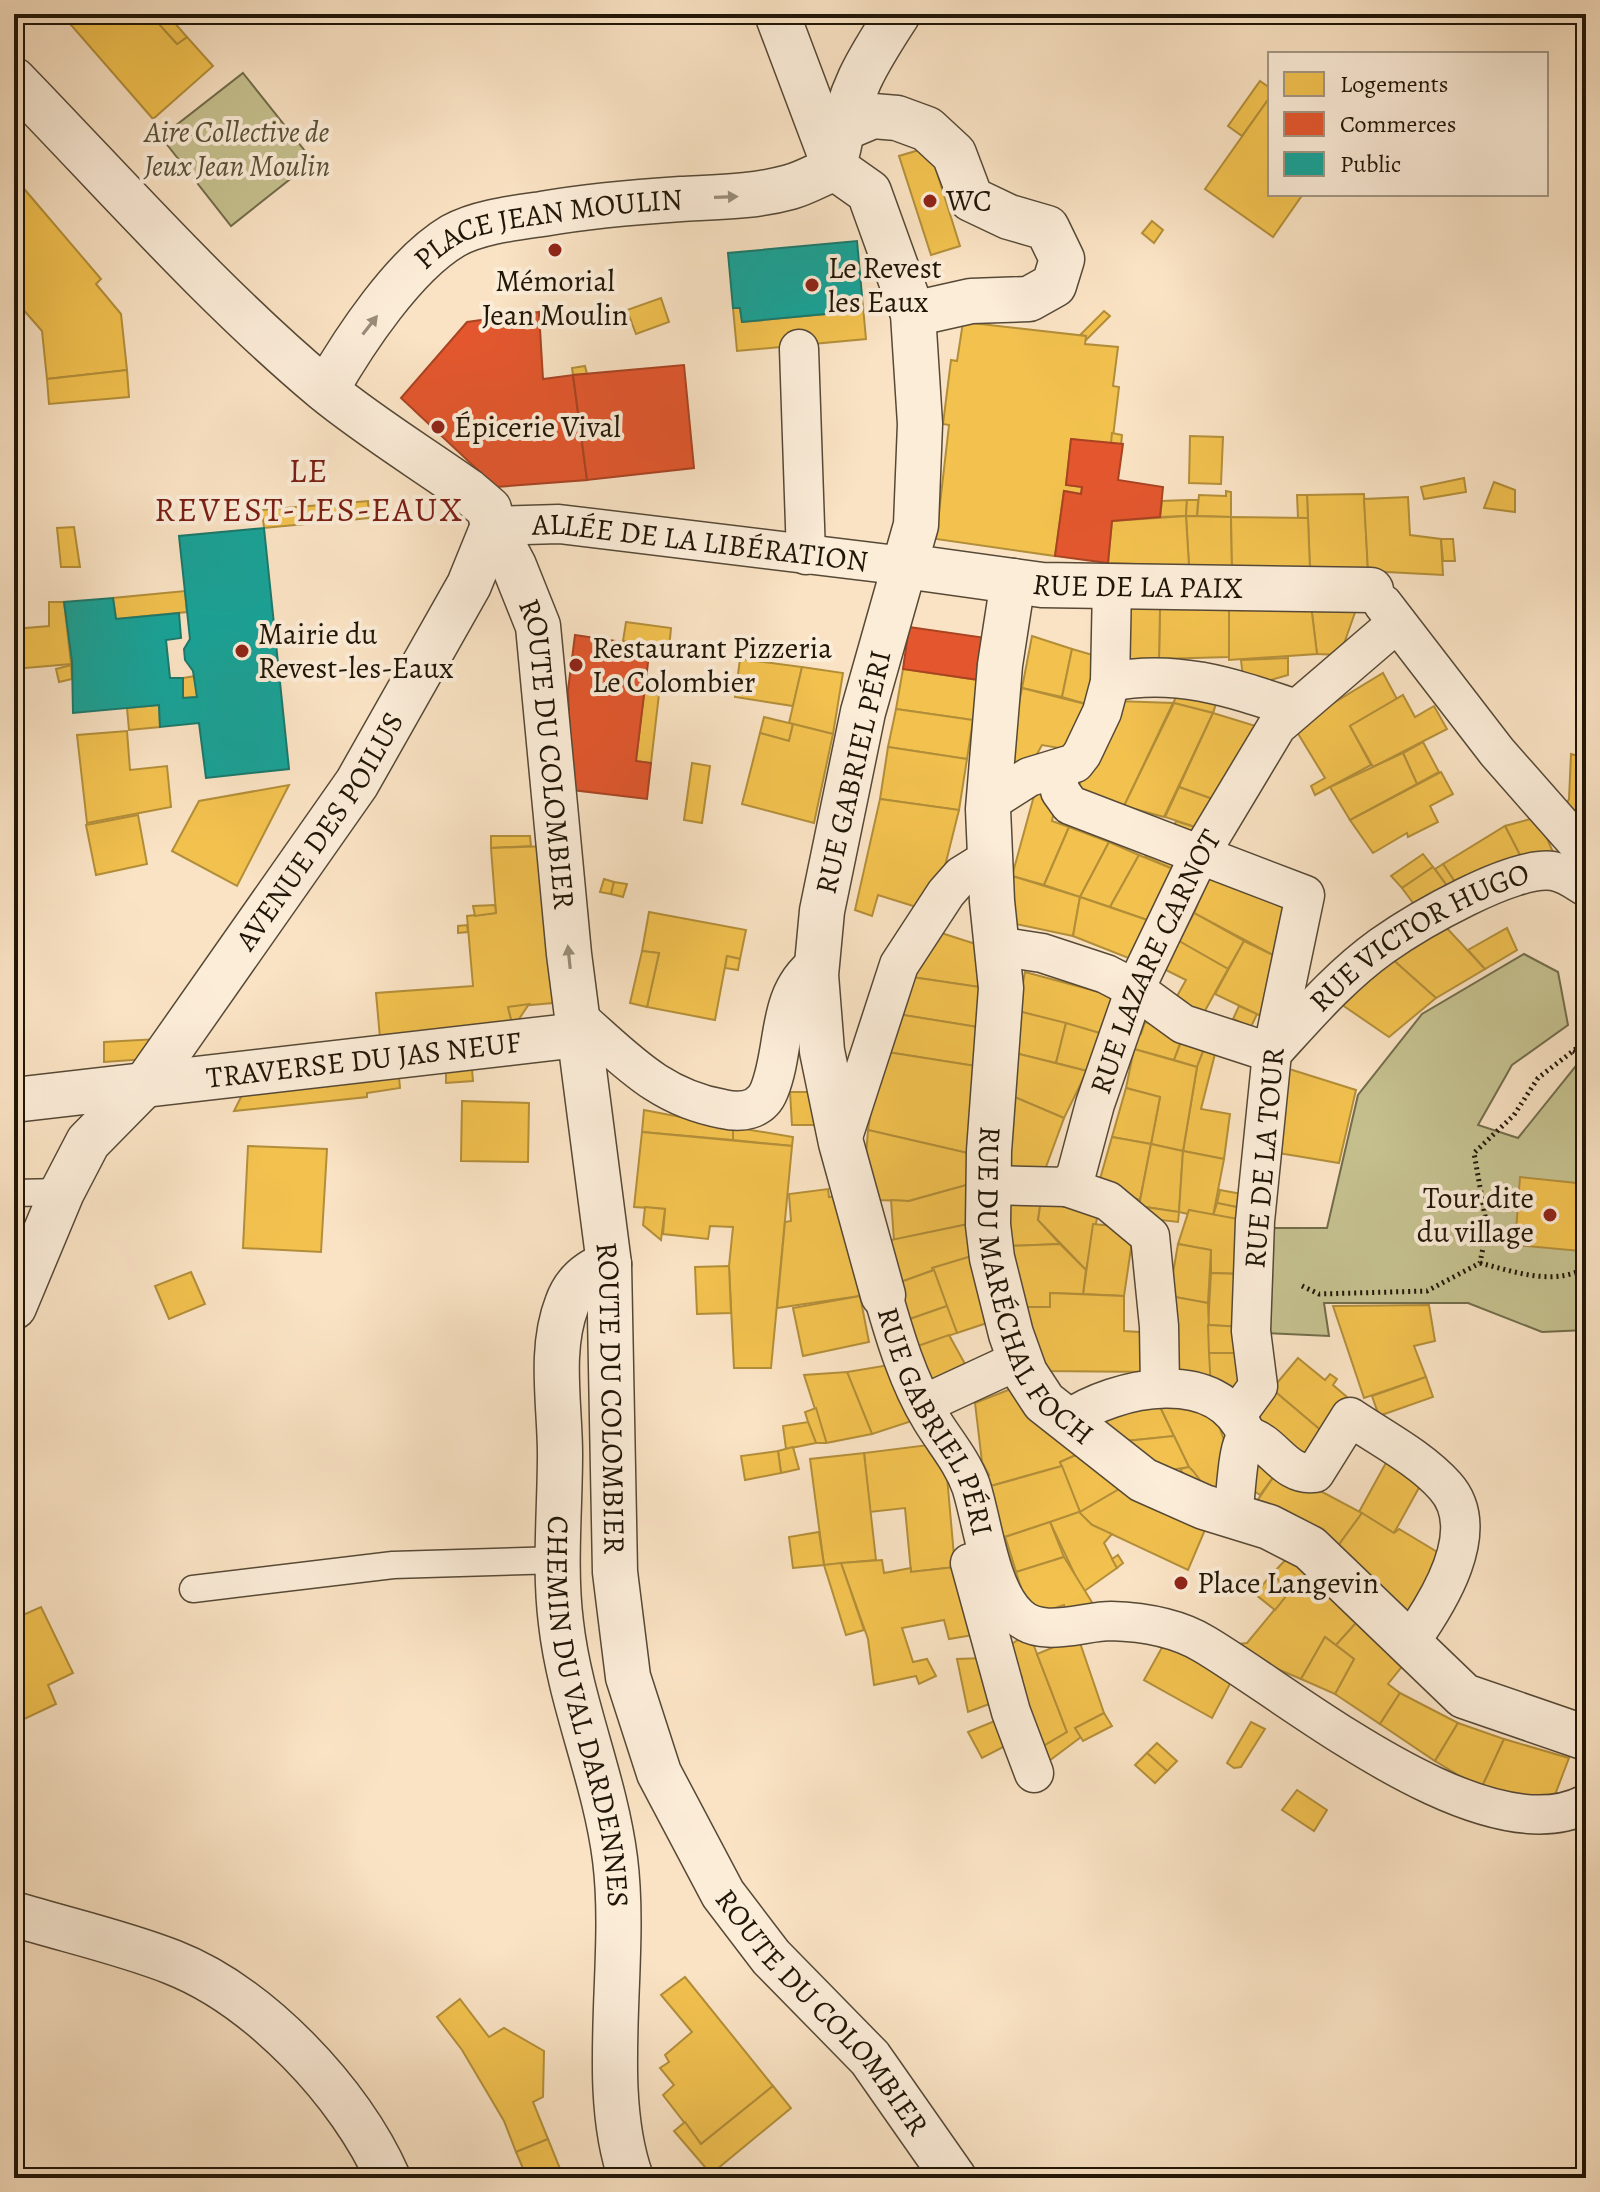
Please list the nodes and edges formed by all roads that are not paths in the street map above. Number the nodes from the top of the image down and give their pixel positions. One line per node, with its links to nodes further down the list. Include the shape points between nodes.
1 (777, 14): 4 (street)
2 (898, 14): 4 (street, via 864,66 847,104)
3 (14, 80): 7 (street, ROUTE DU COLOMBIER, via 147,221)
4 (838, 148): 5 (street, RUE GABRIEL PÉRI, via 869,192); 5 (street, PLACE JEAN MOULIN, via 873,116 927,129 954,154 971,199 1047,228 1062,259 1054,285 1029,299 971,301); 7 (street, PLACE JEAN MOULIN, one-way to 4, via 397,290 428,255 455,235 506,219 580,208 746,196 793,186)
5 (913, 314): 10 (street, RUE GABRIEL PÉRI, via 920,424 916,525)
6 (799, 349): 9 (street)
7 (326, 390): 8 (street, ROUTE DU COLOMBIER, via 468,491 489,509)
8 (493, 526): 9 (street, ALLÉE DE LA LIBÉRATION); 25 (street, ROUTE DU COLOMBIER, one-way to 8, via 538,626); 27 (street, AVENUE DES POILUS, via 469,585 357,783)
9 (806, 555): 10 (street, ALLÉE DE LA LIBÉRATION)
10 (905, 566): 11 (street, RUE DE LA PAIX); 23 (street, RUE GABRIEL PÉRI, via 863,712)
11 (1013, 581): 12 (street, RUE DE LA PAIX); 17 (street, RUE DU MARÉCHAL FOCH)
12 (1112, 586): 13 (street, RUE DE LA PAIX); 14 (street)
13 (1384, 606): 15 (street); 18 (street, via 1497,752)
14 (1110, 682): 15 (street, via 1139,677 1215,682); 16 (street, via 1082,754 1075,763)
15 (1307, 699): 19 (street, RUE LAZARE CARNOT, via 1277,726)
16 (1057, 769): 17 (street, via 1029,777); 19 (street, via 1060,791 1070,805)
17 (988, 803): 20 (street, RUE DU MARÉCHAL FOCH)
18 (1586, 853)
19 (1199, 856): 24 (street, RUE LAZARE CARNOT); 26 (street, RUE DE LA TOUR, via 1305,895)
20 (990, 858): 22 (street, RUE DU MARÉCHAL FOCH); 29 (street, via 946,893 899,965)
21 (1586, 887): 26 (street, RUE VICTOR HUGO, via 1557,871 1542,871 1484,888 1382,946)
22 (996, 946): 24 (street, via 1077,963); 30 (street, RUE DU MARÉCHAL FOCH, via 1001,1018)
23 (816, 964): 25 (street, via 790,996 768,1094 745,1111 680,1099); 29 (street, RUE GABRIEL PÉRI, via 821,1039)
24 (1135, 989): 26 (street, via 1183,1024); 31 (street, RUE LAZARE CARNOT, via 1076,1175)
25 (577, 1025): 27 (street, TRAVERSE DU JAS NEUF); 34 (street, ROUTE DU COLOMBIER)
26 (1272, 1053): 41 (street, RUE DE LA TOUR, via 1255,1221 1251,1331 1258,1386)
27 (148, 1081): 28 (street, TRAVERSE DU JAS NEUF); 32 (street, AVENUE DES POILUS, via 88,1142)
28 (14, 1100)
29 (841, 1143): 35 (street, RUE GABRIEL PÉRI)
30 (988, 1185): 31 (street); 37 (street, RUE DU MARÉCHAL FOCH, via 992,1258)
31 (1067, 1187): 38 (street, via 1108,1201 1150,1236)
32 (62, 1192): 33 (lane); 36 (street, AVENUE DES POILUS)
33 (14, 1193)
34 (609, 1264): 44 (street, CHEMIN DU VAL DARDENNES, via 576,1286 562,1321); 55 (street, ROUTE DU COLOMBIER, via 619,1607 628,1677 659,1773 750,1934 870,2058)
35 (883, 1295): 39 (street, RUE GABRIEL PÉRI)
36 (14, 1307)
37 (1019, 1360): 39 (street); 40 (street, RUE DU MARÉCHAL FOCH, via 1044,1402)
38 (1160, 1386): 40 (street, via 1100,1401); 41 (street, via 1216,1401)
39 (924, 1404): 42 (street, RUE GABRIEL PÉRI)
40 (1067, 1420): 43 (street, RUE DU MARÉCHAL FOCH, via 1143,1480)
41 (1242, 1426): 43 (street); 46 (street, via 1294,1470 1315,1473 1350,1417 1433,1475 1454,1500 1460,1542 1453,1566)
42 (964, 1469): 50 (street, via 962,1513 971,1570); 51 (street, RUE GABRIEL PÉRI, via 1007,1602 1027,1623 1051,1628 1112,1621 1175,1630 1202,1642 1360,1745 1462,1800 1517,1816 1559,1813)
43 (1233, 1515): 46 (street, RUE DU MARÉCHAL FOCH, via 1310,1548)
44 (559, 1560): 45 (lane, via 393,1565); 54 (street, CHEMIN DU VAL DARDENNES, via 561,1625 615,1857 620,1936 615,2103)
45 (193, 1589)
46 (1410, 1642): 48 (street, RUE DU MARÉCHAL FOCH, via 1464,1696)
47 (1586, 1708): 48 (street)
48 (1544, 1724): 49 (street, RUE DU MARÉCHAL FOCH)
49 (1586, 1738)
50 (1034, 1773)
51 (1586, 1804)
52 (14, 1914): 53 (street, via 173,1962 231,1993 290,2042 330,2086)
53 (388, 2178)
54 (631, 2178)
55 (954, 2178)

